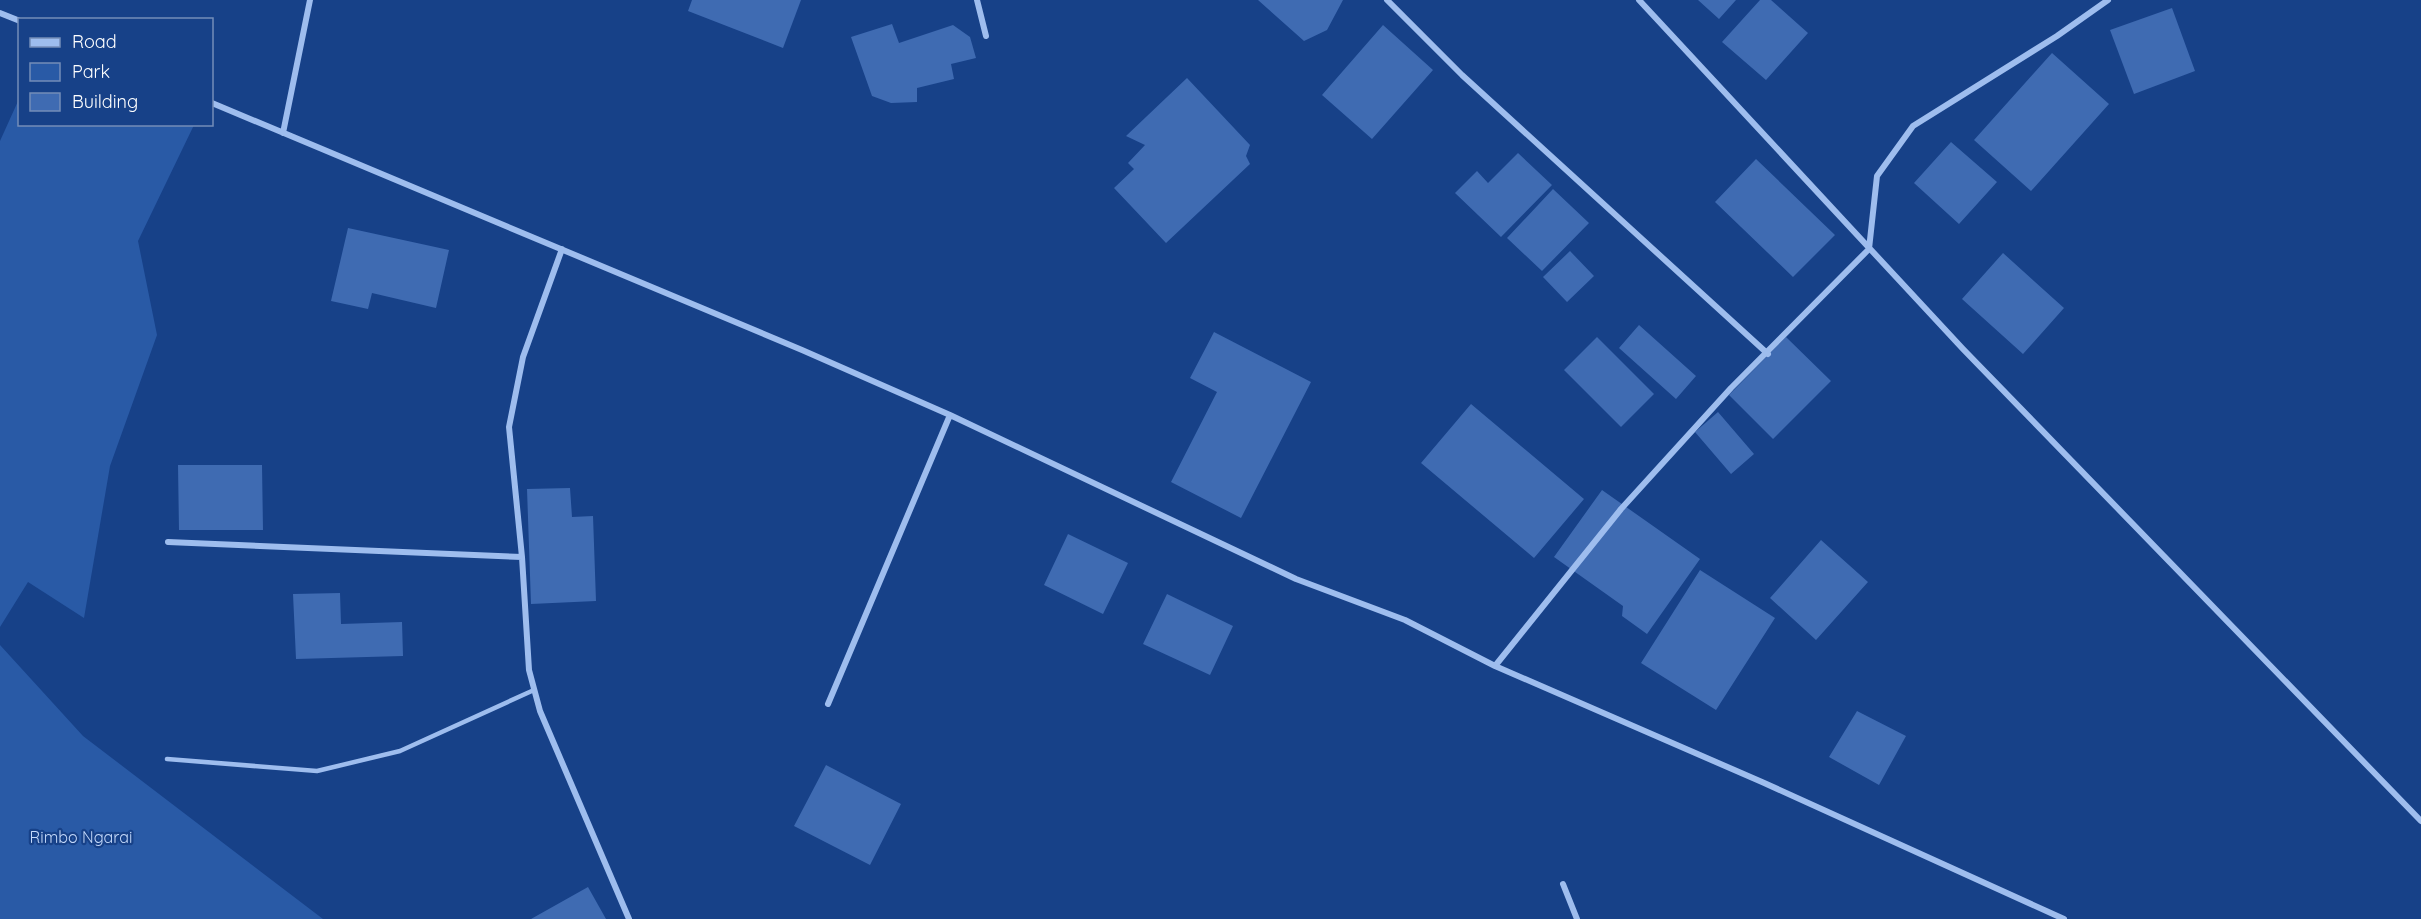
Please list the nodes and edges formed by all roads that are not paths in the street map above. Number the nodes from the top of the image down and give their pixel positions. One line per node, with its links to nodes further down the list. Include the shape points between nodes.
1 (310, 0): 10 (street)
2 (977, 0): 8 (street)
3 (1387, 0): 13 (street, via 1462,75)
4 (1639, 0): 12 (street)
5 (2108, 0): 12 (street, via 1913,126 1877,176)
6 (0, 13): 7 (street)
7 (18, 20)
8 (986, 36)
9 (213, 103): 10 (street)
10 (283, 133): 11 (street)
11 (562, 249): 14 (street); 16 (street, via 523,357 509,427)
12 (1869, 249): 13 (street); 21 (street)
13 (1768, 354): 17 (street, via 1731,388 1621,509)
14 (950, 415): 17 (street, via 1296,579 1405,620); 19 (street)
15 (168, 542): 16 (street)
16 (522, 557): 18 (street, via 529,670)
17 (1495, 666): 25 (street)
18 (534, 690): 20 (lane, via 400,751 317,771); 23 (street)
19 (828, 704)
20 (167, 759)
21 (2421, 821)
22 (1563, 884): 24 (street)
23 (629, 919)
24 (1577, 919)
25 (2064, 919)

